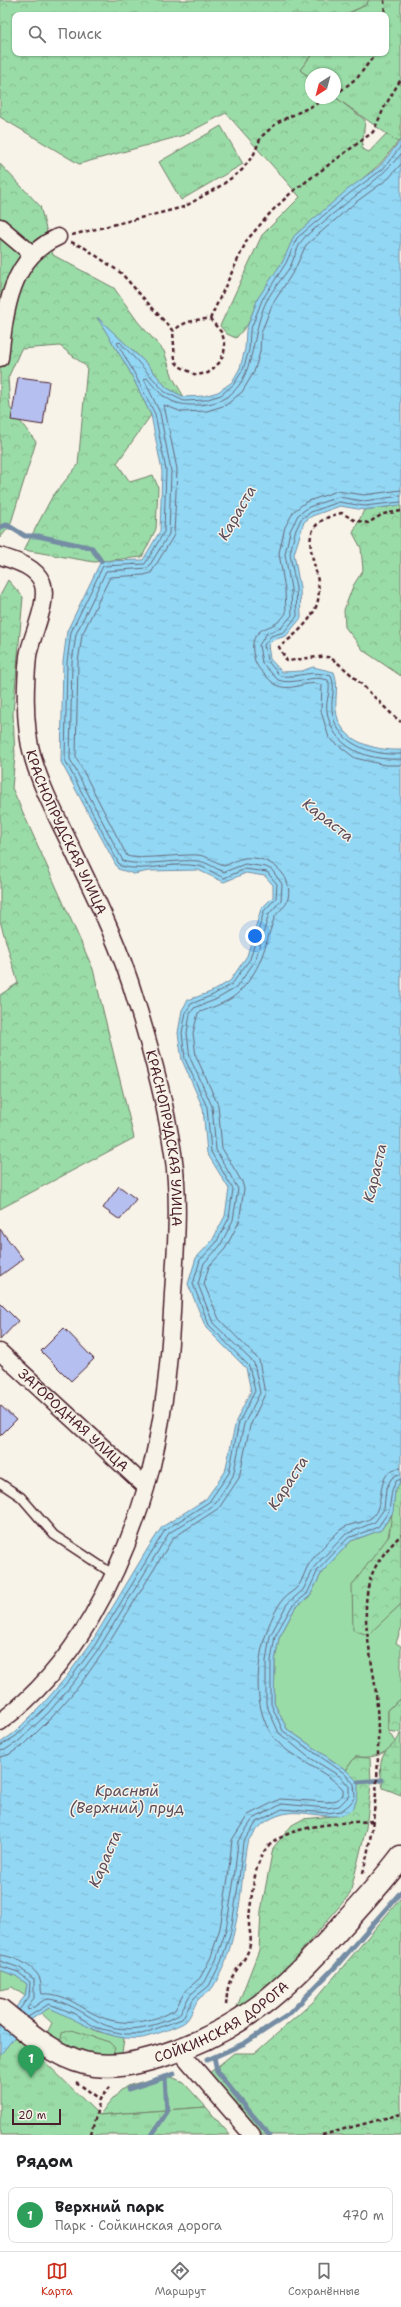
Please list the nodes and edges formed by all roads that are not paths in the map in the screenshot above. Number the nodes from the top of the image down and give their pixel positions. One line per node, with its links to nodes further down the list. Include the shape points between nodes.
1 (0, 228): 3 (street)
2 (58, 236): 3 (street)
3 (32, 254): 4 (street, via 19,272 11,293 2,332)
4 (0, 358)
5 (0, 556): 8 (street, КРАСНОПРУДСКАЯ УЛИЦА, via 26,566 38,575 44,586 44,596 28,653 26,699 32,754 43,788 119,951 157,1074 174,1154 177,1218 171,1329 165,1392)
6 (0, 1352): 8 (street, ЗАГОРОДНАЯ УЛИЦА)
7 (0, 1482): 9 (lane, via 21,1497 54,1535)
8 (146, 1487): 9 (street, КРАСНОПРУДСКАЯ УЛИЦА)
9 (113, 1574): 10 (street, КРАСНОПРУДСКАЯ УЛИЦА, via 97,1608 75,1644 36,1692)
10 (0, 1722)
11 (401, 1857): 13 (main road, СОЙКИНСКАЯ ДОРОГА, via 289,1983 246,2017 223,2031)
12 (1, 2011): 13 (main road, СОЙКИНСКАЯ ДОРОГА, via 64,2056 102,2066 147,2060)
13 (179, 2050): 14 (street)
14 (252, 2135)

